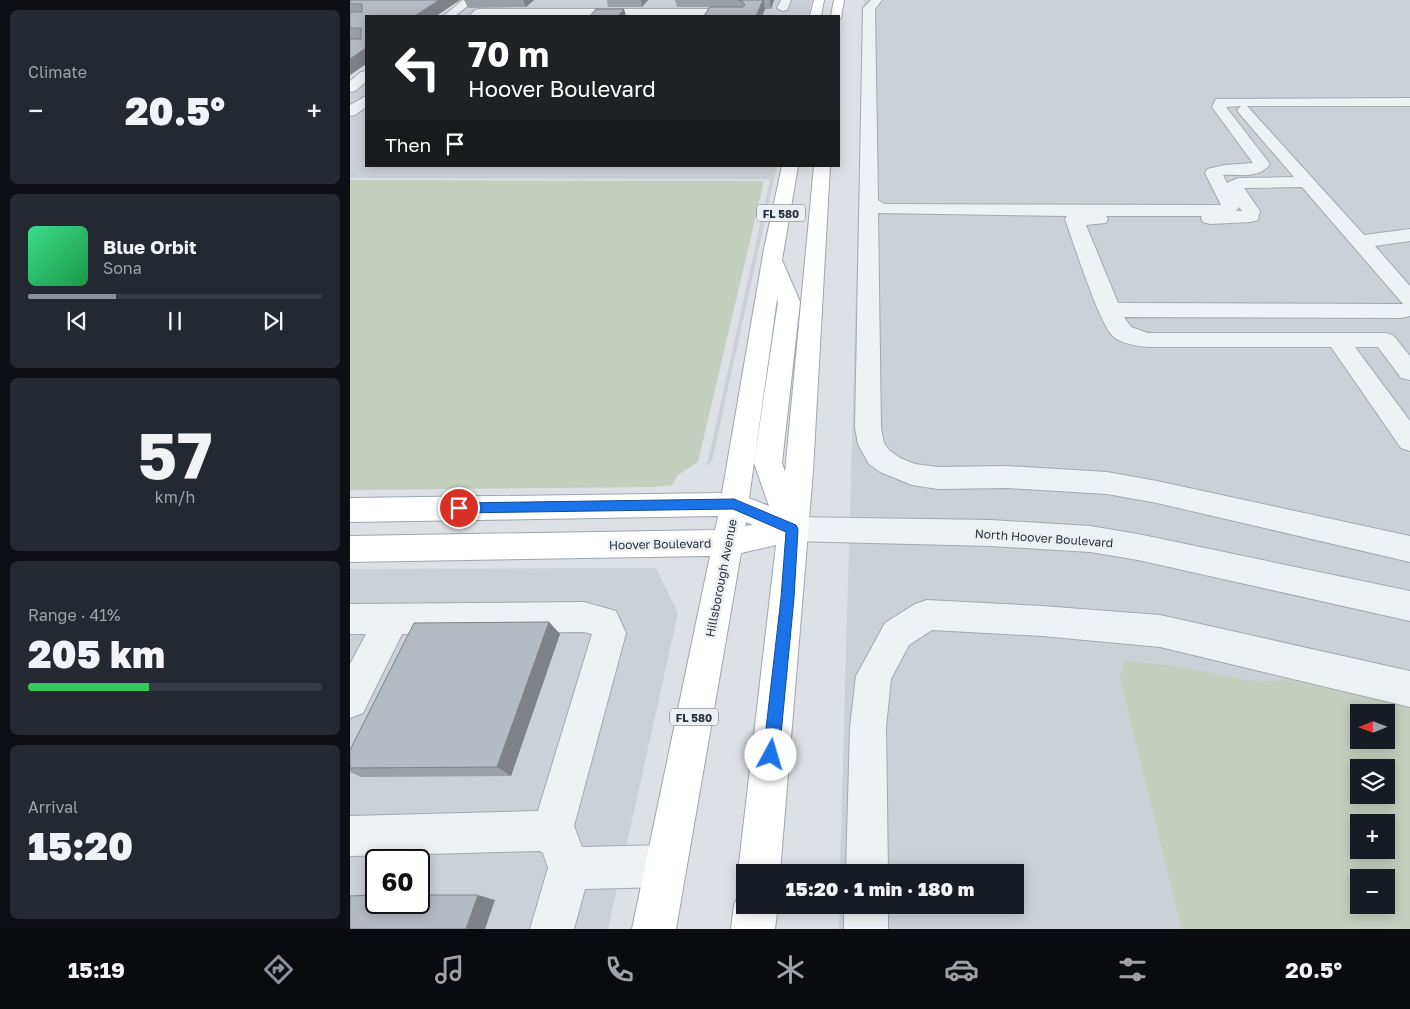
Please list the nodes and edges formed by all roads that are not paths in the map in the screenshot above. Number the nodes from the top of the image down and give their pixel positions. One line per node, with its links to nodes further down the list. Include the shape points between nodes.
1 (470, 0): 8 (street)
2 (734, 0): 6 (street)
3 (819, 0): 11 (main road)
4 (839, 0): 12 (main road)
5 (877, 0): 27 (street, via 870,8)
6 (728, 12): 7 (street); 10 (street)
7 (635, 14): 9 (street, via 479,12)
8 (449, 15)
9 (475, 15)
10 (736, 15)
11 (816, 15)
12 (837, 15)
13 (350, 76): 14 (street)
14 (365, 76)
15 (365, 77): 16 (street)
16 (350, 88)
17 (365, 101): 20 (street)
18 (1410, 102): 27 (street, via 1221,102 1219,107 1262,164 1254,169 1223,169 1213,173 1231,206 1227,210 884,209)
19 (1410, 111): 25 (street, via 1244,110)
20 (350, 113): 21 (street)
21 (365, 114)
22 (790, 167): 32 (main road, Hillsborough Avenue / FL 580)
23 (806, 167): 26 (main road)
24 (822, 167): 29 (main road, FL 580)
25 (1307, 182): 31 (street); 33 (street, via 1238,183 1234,186 1251,211 1251,216 1244,218 1074,219)
26 (804, 186)
27 (868, 201): 45 (street, via 868,428 871,444 879,457 890,465 912,474 938,478 1007,476 1107,483)
28 (801, 205): 29 (main road)
29 (818, 220): 42 (main road, FL 580)
30 (1410, 235): 31 (street)
31 (1360, 241): 34 (street)
32 (773, 259): 40 (main road, Hillsborough Avenue / FL 580); 42 (main road, via 789,302 768,463)
33 (1110, 310): 35 (street); 36 (street, via 1115,327 1122,333 1148,340)
34 (1408, 310): 35 (street)
35 (1363, 311): 37 (street)
36 (1337, 339): 37 (street); 39 (street)
37 (1385, 340): 38 (street)
38 (1410, 372)
39 (1410, 441)
40 (734, 504): 41 (main road); 42 (main road); 43 (main road, Hillsborough Avenue / FL 580)
41 (350, 510)
42 (792, 529): 43 (main road, Hoover Boulevard); 46 (street, North Hoover Boulevard, via 991,533 1090,539); 53 (main road, FL 580)
43 (728, 543): 44 (main road, Hoover Boulevard); 55 (main road, Hillsborough Avenue / FL 580)
44 (350, 550)
45 (1410, 550)
46 (1410, 606)
47 (392, 619): 48 (street); 50 (street); 52 (street, via 584,617 604,622 609,633)
48 (350, 620)
49 (1410, 689): 54 (street, via 1160,631 927,615 897,634 874,676 868,727)
50 (350, 700)
51 (350, 836): 52 (street, via 541,831)
52 (560, 852): 55 (street); 58 (street)
53 (760, 864)
54 (867, 864)
55 (665, 866): 59 (main road, Hillsborough Avenue / FL 580)
56 (755, 914): 60 (main road)
57 (866, 914): 61 (street)
58 (552, 929)
59 (654, 929)
60 (753, 929)
61 (866, 929)

